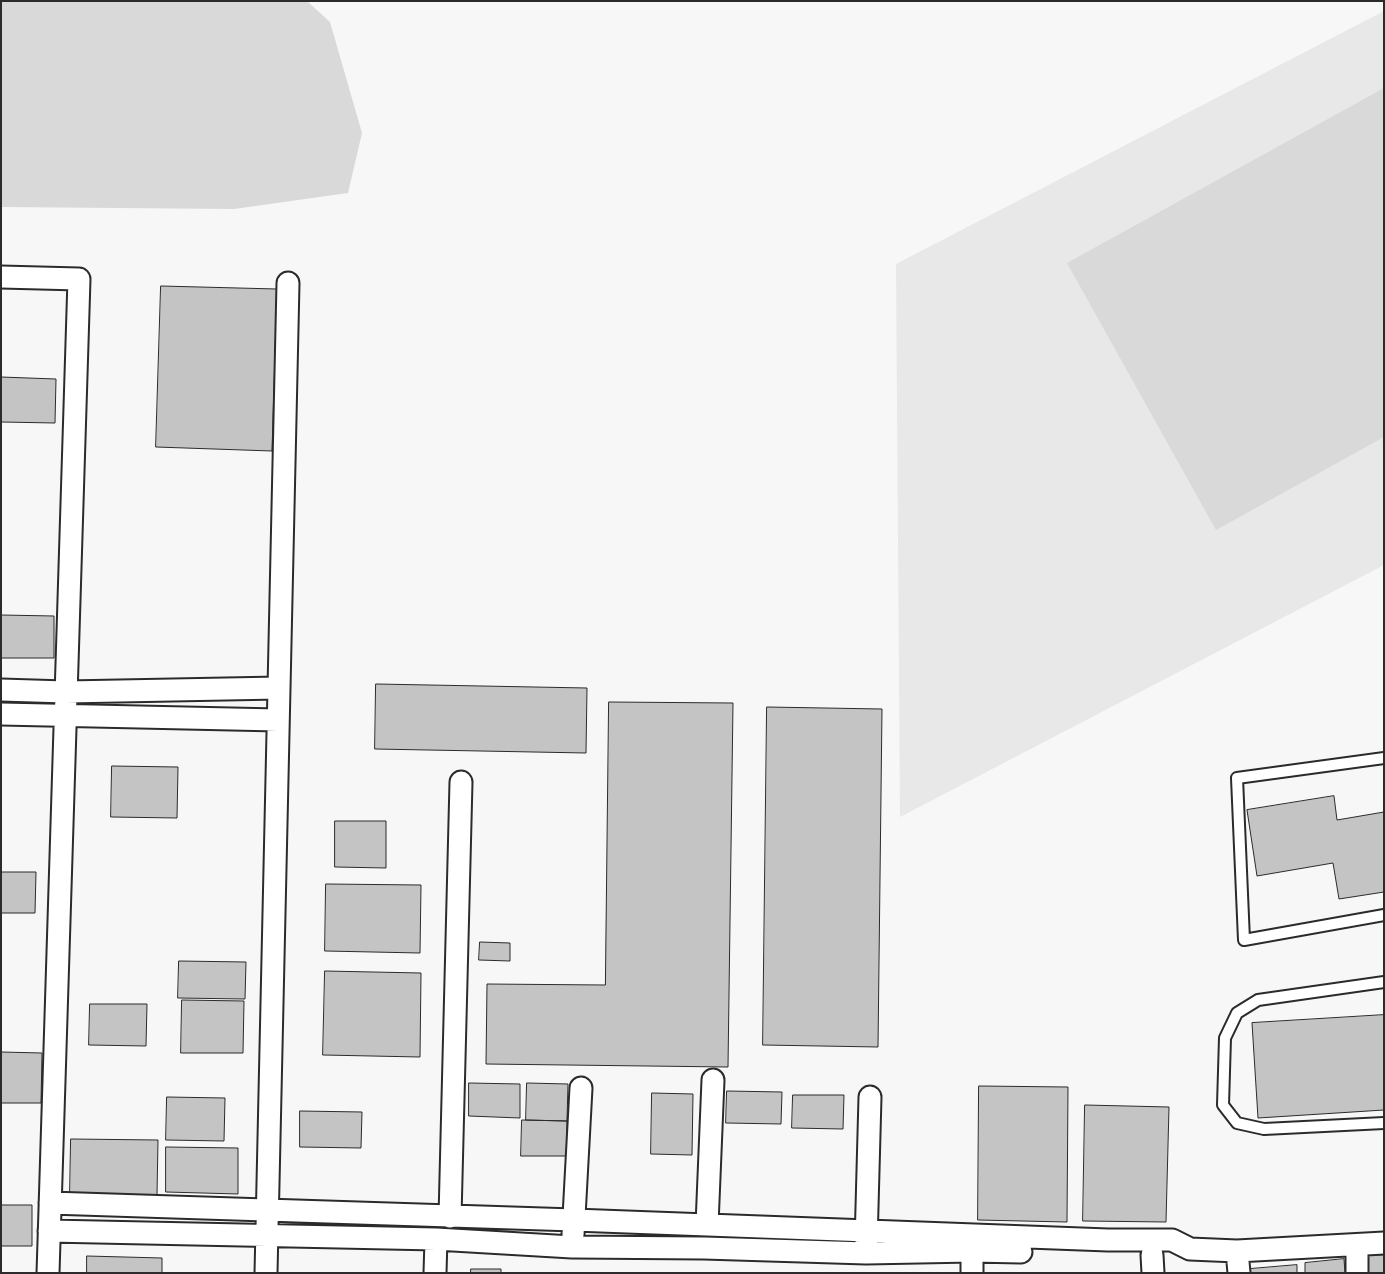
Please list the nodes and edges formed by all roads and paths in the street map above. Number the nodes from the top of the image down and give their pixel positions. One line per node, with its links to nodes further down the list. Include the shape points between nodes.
1 (1, 276): 5 (street, via 79,279)
2 (288, 283): 3 (street)
3 (279, 688): 5 (street); 8 (street)
4 (1, 690): 5 (street)
5 (66, 692): 7 (street)
6 (1, 714): 7 (street)
7 (66, 715): 8 (street); 17 (street)
8 (278, 720): 18 (street)
9 (1384, 758): 11 (lane, via 1237,778 1244,940)
10 (461, 782): 19 (street)
11 (1384, 915)
12 (1384, 982): 16 (lane, via 1258,1000 1237,1013 1225,1038 1223,1105 1237,1124 1264,1128)
13 (713, 1080): 21 (street)
14 (581, 1088): 20 (street)
15 (870, 1097): 23 (street)
16 (1384, 1123)
17 (50, 1203): 18 (street); 22 (street)
18 (268, 1211): 19 (street); 24 (street)
19 (450, 1217): 20 (street)
20 (574, 1220): 21 (street); 28 (street)
21 (707, 1225): 23 (street)
22 (49, 1230): 24 (street); 34 (street)
23 (866, 1231): 29 (street, via 1172,1240); 32 (street)
24 (267, 1235): 25 (street); 35 (street)
25 (436, 1239): 28 (street); 36 (street)
26 (1384, 1243): 27 (street)
27 (1357, 1246): 31 (street); 39 (street)
28 (572, 1247): 32 (street)
29 (1190, 1249): 31 (street); 33 (street)
30 (972, 1251): 32 (street); 33 (street); 37 (street)
31 (1238, 1251): 38 (street)
32 (866, 1254)
33 (1153, 1264)
34 (48, 1273)
35 (266, 1273)
36 (435, 1273)
37 (972, 1273)
38 (1239, 1273)
39 (1357, 1273)

